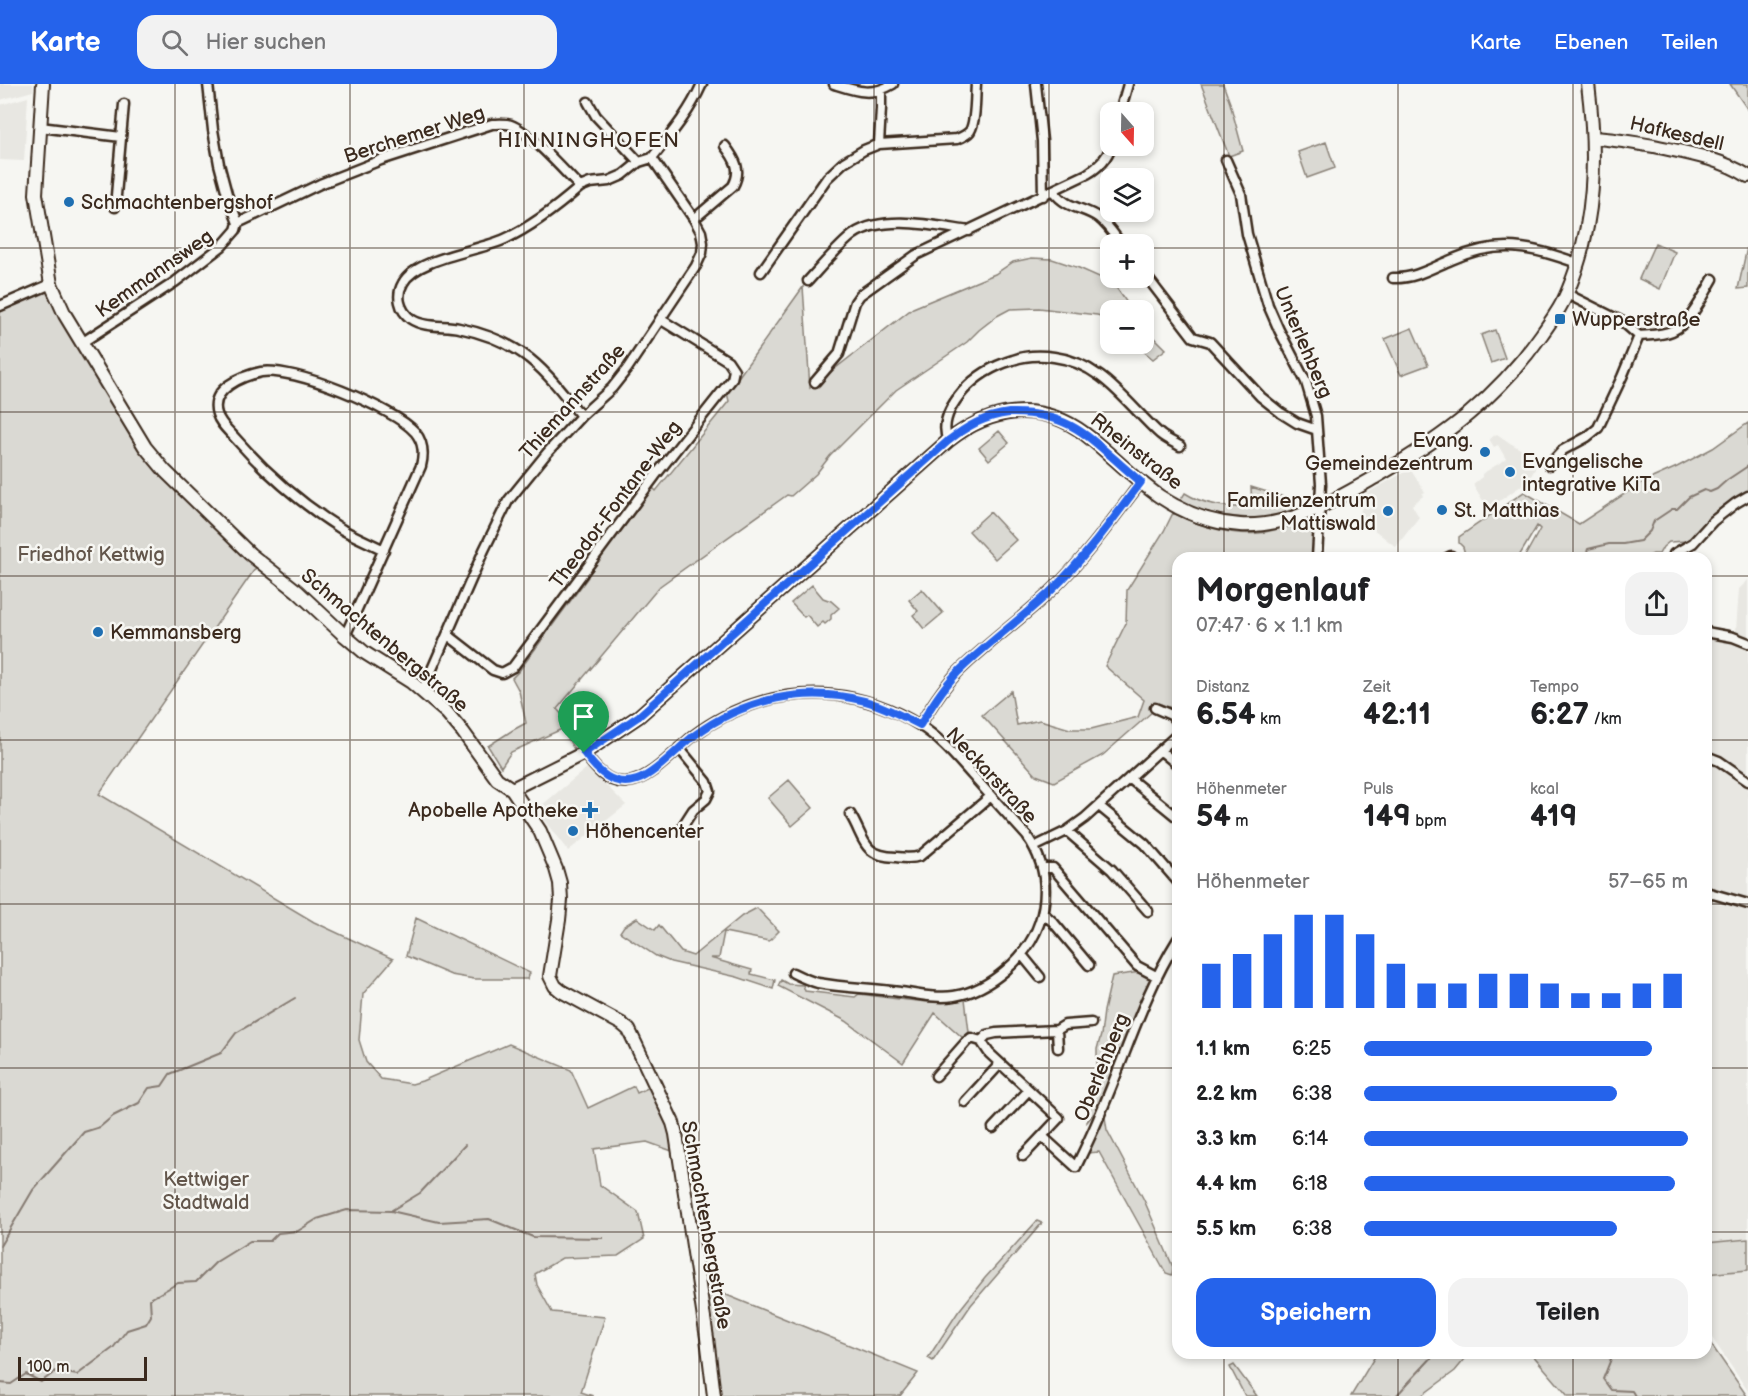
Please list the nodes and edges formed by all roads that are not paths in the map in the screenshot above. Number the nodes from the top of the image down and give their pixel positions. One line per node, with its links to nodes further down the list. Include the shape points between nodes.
1 (43, 84): 14 (street, Schmachtenbergstraße)
2 (208, 84): 29 (street, Kemmannsweg, via 219,164)
3 (702, 84): 20 (street, via 681,122)
4 (834, 84): 10 (street, via 862,92)
5 (893, 84): 10 (street)
6 (975, 84): 17 (street, via 973,123 964,136)
7 (1036, 84): 26 (street)
8 (1128, 84): 12 (street)
9 (1588, 84): 16 (street, Rheinstraße)
10 (881, 90): 17 (street)
11 (588, 102): 22 (street)
12 (1123, 102)
13 (124, 104): 15 (street)
14 (40, 127): 15 (street); 37 (street, Schmachtenbergstraße, via 36,194)
15 (121, 137): 27 (street)
16 (1594, 138): 23 (street, Hafkesdell, via 1614,138 1690,154); 32 (street, Rheinstraße, via 1592,201)
17 (879, 144): 33 (street, via 844,162 827,178)
18 (725, 146): 28 (street, via 736,160 736,181)
19 (1107, 156): 25 (street, via 1096,168)
20 (652, 158): 22 (street); 28 (street, Thiemannstraße)
21 (1226, 160): 46 (street, Unterlehberg, via 1241,194 1247,234 1268,305 1306,382)
22 (639, 162): 24 (street, via 609,181)
23 (1748, 176)
24 (580, 187): 29 (street, Berchemer Weg, via 522,132 506,124 492,124 381,160); 45 (street, via 506,239 416,268 406,277 399,294 403,310 418,323 488,335 534,361)
25 (1053, 191): 26 (street); 31 (street, via 1067,204 1098,217)
26 (1043, 196): 30 (street)
27 (115, 207)
28 (694, 219): 41 (street, Thiemannstraße, via 701,232 702,253)
29 (238, 223): 43 (street, Kemmannsweg, via 222,246 175,282)
30 (969, 231): 36 (street, via 894,223 867,228 851,235); 44 (street, via 916,255 860,295 839,354)
31 (1112, 234)
32 (1577, 263): 34 (street, via 1536,249 1500,246 1464,254 1415,275); 39 (street, Rheinstraße)
33 (761, 272)
34 (1393, 278)
35 (1713, 279): 42 (street, via 1683,324 1672,331)
36 (808, 281)
37 (51, 284): 40 (street); 43 (street, Schmachtenbergstraße)
38 (1154, 286): 46 (street, via 1194,337 1210,342 1261,398 1297,423)
39 (1567, 294): 42 (street, via 1623,322); 52 (street, Rheinstraße, via 1527,355 1478,408 1415,454)
40 (0, 306)
41 (660, 319): 45 (street, Thiemannstraße, via 612,388); 57 (street, Theodor-Fontane-Weg, via 728,361 734,370 732,379 513,667 502,673 493,670)
42 (1640, 336): 49 (street, via 1598,428 1563,450)
43 (82, 342): 58 (street, Schmachtenbergstraße, via 145,447 165,471 250,554)
44 (815, 382)
45 (581, 416): 57 (street, Thiemannstraße, via 508,501)
46 (1317, 430): 52 (street, Unterlehberg)
47 (948, 441): 48 (street, via 945,423 950,409 971,382 1002,363 1041,355 1078,362 1094,371 1162,436); 50 (street, Rheinstraße, via 974,423 997,415 1046,415 1084,433); 67 (street, Rheinstraße, via 656,702)
48 (1180, 446)
49 (1549, 465)
50 (1141, 482): 52 (street, Rheinstraße, via 1199,518 1241,525 1297,517); 63 (street, via 1083,558 957,673)
51 (1748, 496): 55 (street)
52 (1321, 507): 54 (street)
53 (384, 550): 53 (street, via 307,506 252,457 222,423 216,402 220,393 247,376 264,371 283,373 350,394 408,426 422,444 424,455); 58 (street)
54 (1317, 552)
55 (1677, 552)
56 (1712, 633): 59 (street)
57 (447, 635): 60 (street, Thiemannstraße)
58 (345, 636): 60 (street, Schmachtenbergstraße)
59 (1748, 643)
60 (422, 692): 72 (street, Schmachtenbergstraße, via 452,719 496,779)
61 (1155, 708): 62 (street)
62 (1172, 716)
63 (920, 725): 65 (street, Neckarstraße, via 865,701 794,694 735,711); 73 (street, Neckarstraße)
64 (1172, 740): 66 (street)
65 (679, 748): 67 (street, Neckarstraße, via 644,777 628,782 608,779); 77 (street, via 710,790)
66 (1161, 751): 69 (street); 70 (street)
67 (584, 753): 72 (street, Rheinstraße)
68 (1712, 758): 71 (street)
69 (1172, 760)
70 (1129, 778): 74 (street); 75 (street)
71 (1748, 781)
72 (512, 789): 103 (street, Schmachtenbergstraße, via 540,831 560,883 552,982 629,1030 673,1123)
73 (991, 796): 76 (street, via 912,858 876,855 860,837); 79 (street, Neckarstraße)
74 (1099, 806): 78 (street); 81 (street, via 1145,844)
75 (1172, 813)
76 (850, 814)
77 (684, 824)
78 (1067, 831): 79 (street); 84 (street, via 1112,870)
79 (1034, 847): 80 (street, Neckarstraße)
80 (1042, 868): 85 (street, Neckarstraße); 90 (street, via 1053,868 1137,966)
81 (1172, 875)
82 (1712, 894): 83 (street)
83 (1748, 904)
84 (1148, 911)
85 (1043, 913): 87 (street, Neckarstraße); 88 (street)
86 (1172, 949): 90 (street, Oberlehberg)
87 (1022, 955): 89 (street, Neckarstraße, via 985,986 953,996 921,996 816,983); 91 (street)
88 (1089, 965)
89 (793, 973)
90 (1156, 976): 101 (street, Oberlehberg, via 1076,1167)
91 (1040, 977)
92 (1090, 1023): 93 (street, Oberlehberg, via 1065,1025)
93 (1057, 1030): 94 (street, Oberlehberg, via 996,1033); 95 (street)
94 (981, 1041): 96 (street, Oberlehberg); 97 (street, Oberlehberg, via 971,1038)
95 (1058, 1048)
96 (1000, 1064): 98 (street, Oberlehberg); 99 (street)
97 (936, 1076)
98 (1029, 1090): 100 (street); 101 (street, Oberlehberg, via 1059,1119)
99 (965, 1102)
100 (993, 1128)
101 (1042, 1136): 102 (street, Oberlehberg)
102 (1023, 1156)
103 (714, 1396)

